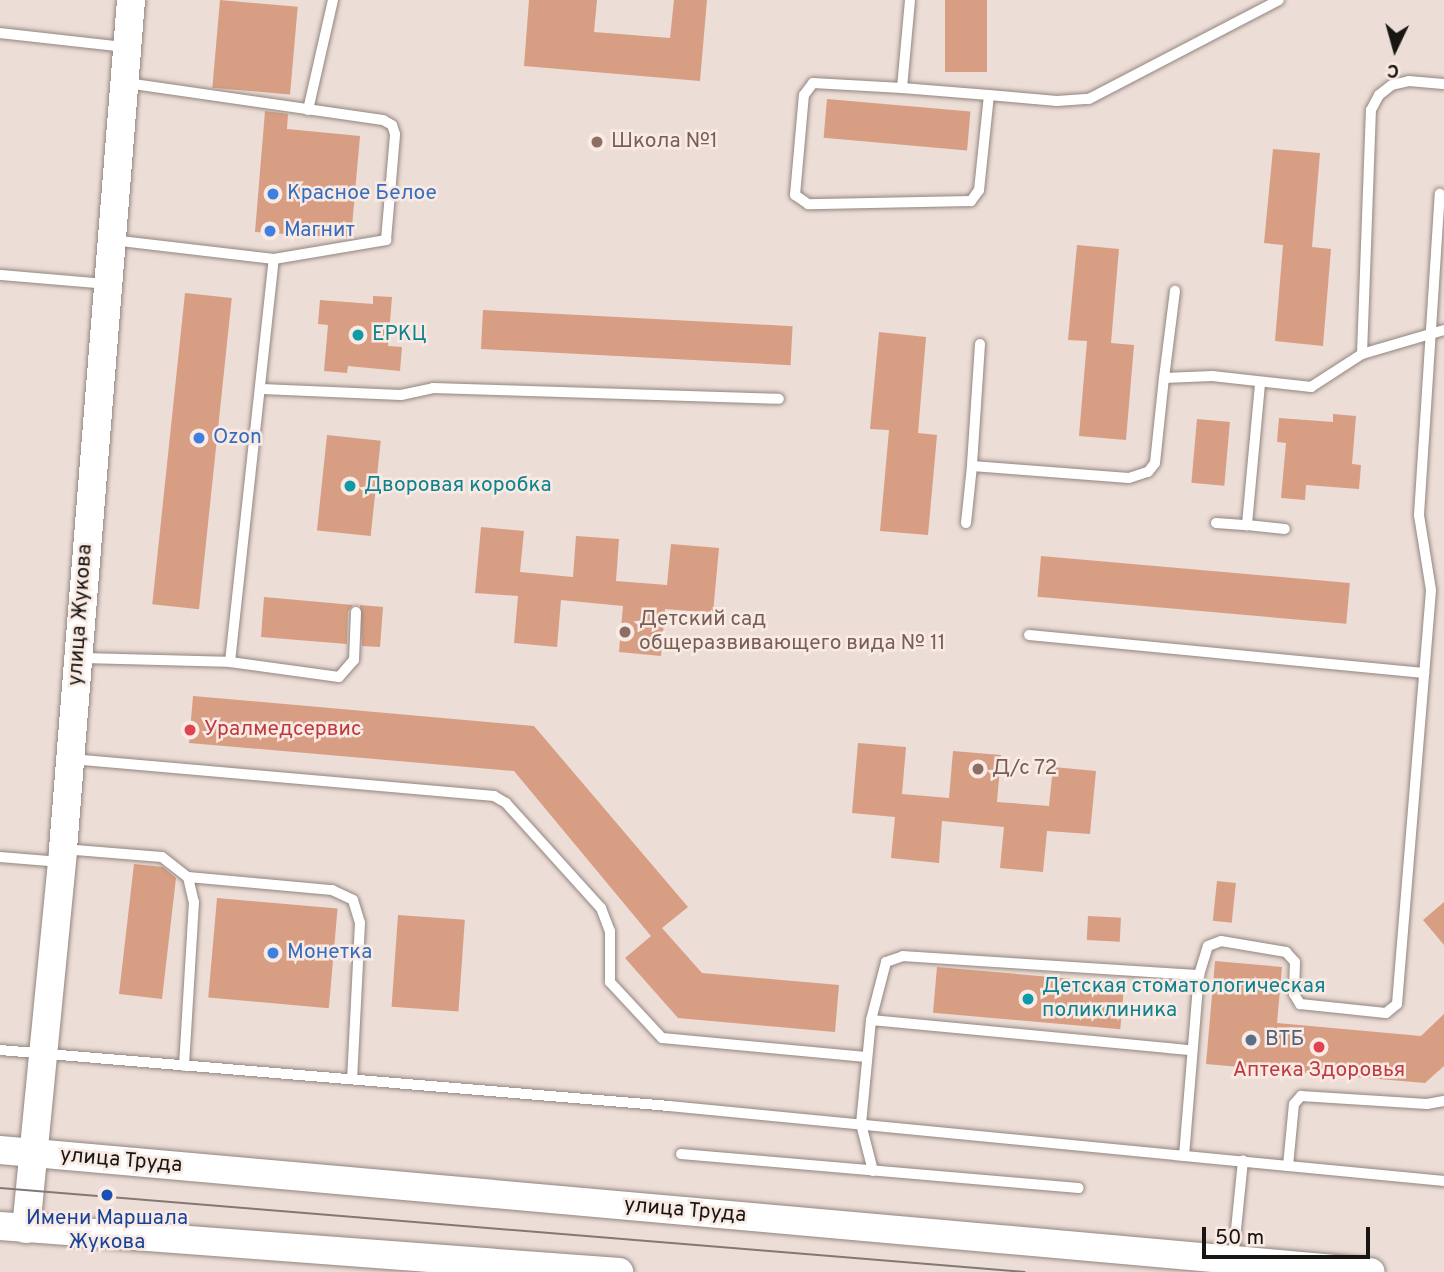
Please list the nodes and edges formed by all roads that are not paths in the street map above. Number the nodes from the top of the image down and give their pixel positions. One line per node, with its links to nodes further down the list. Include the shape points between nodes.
1 (131, 0): 6 (main road, улица Жукова)
2 (332, 0): 11 (lane)
3 (910, 0): 9 (lane)
4 (1279, 0): 10 (lane, via 1089,99 1057,102)
5 (0, 33): 6 (lane)
6 (128, 47): 7 (main road, улица Жукова)
7 (125, 83): 11 (lane); 13 (main road, улица Жукова)
8 (1443, 84): 20 (lane, via 1409,81 1392,85 1379,95 1371,110)
9 (902, 88): 10 (lane); 10 (lane, via 818,82 808,86 794,190 798,200 808,204 971,201 979,190)
10 (989, 96)
11 (308, 110): 14 (lane, via 392,125 386,240)
12 (1440, 194): 18 (lane)
13 (110, 240): 14 (lane); 16 (main road, улица Жукова)
14 (274, 259): 23 (lane)
15 (0, 275): 16 (lane)
16 (107, 284): 32 (main road, улица Жукова)
17 (1175, 291): 21 (lane)
18 (1438, 331): 20 (lane); 34 (lane, via 1419,515 1431,590)
19 (980, 344): 25 (lane)
20 (1362, 354): 22 (lane, via 1311,387)
21 (1164, 378): 22 (lane, via 1212,376); 25 (lane, via 1158,454 1139,477)
22 (1260, 384): 28 (lane)
23 (262, 389): 24 (lane, via 401,395 433,388); 33 (lane)
24 (779, 399)
25 (972, 466): 26 (lane)
26 (966, 523)
27 (1216, 523): 28 (lane)
28 (1247, 525): 29 (lane)
29 (1285, 529)
30 (356, 612): 33 (lane, via 354,660 339,677)
31 (1029, 635): 34 (lane)
32 (77, 657): 33 (lane); 35 (main road, улица Жукова)
33 (230, 662)
34 (1424, 673): 39 (lane, via 1396,1007 1386,1013 1300,1004 1294,994 1295,962 1280,950 1214,942 1203,951)
35 (70, 759): 36 (main road, улица Жукова); 44 (lane, via 494,796 506,803 601,908 610,931 610,982 662,1038)
36 (62, 856): 37 (lane); 38 (lane, via 162,857); 43 (main road, улица Жукова)
37 (0, 857)
38 (188, 877): 45 (lane, via 194,902); 46 (lane, via 332,890 353,900 360,923)
39 (1199, 975): 40 (lane, via 903,956 882,968); 42 (lane)
40 (871, 1020): 42 (lane); 44 (lane)
41 (0, 1050): 43 (lane)
42 (1190, 1050): 52 (lane)
43 (44, 1053): 45 (lane); 50 (main road, улица Жукова)
44 (866, 1057): 48 (lane)
45 (184, 1066): 46 (lane)
46 (352, 1079): 48 (lane)
47 (1444, 1101): 54 (lane, via 1427,1104 1301,1096 1294,1104)
48 (861, 1124): 52 (lane); 55 (lane)
49 (0, 1150): 50 (main road, улица Труда)
50 (34, 1153): 58 (main road, улица Жукова); 59 (main road, улица Труда)
51 (681, 1154): 55 (lane)
52 (1184, 1156): 53 (lane)
53 (1243, 1161): 54 (lane); 59 (lane)
54 (1288, 1166): 56 (lane)
55 (873, 1171): 57 (lane)
56 (1444, 1181)
57 (1079, 1188)
58 (13, 1228): 60 (main road)
59 (1233, 1259): 62 (main road, улица Труда)
60 (613, 1272): 61 (main road)
61 (619, 1272)
62 (1371, 1272)

